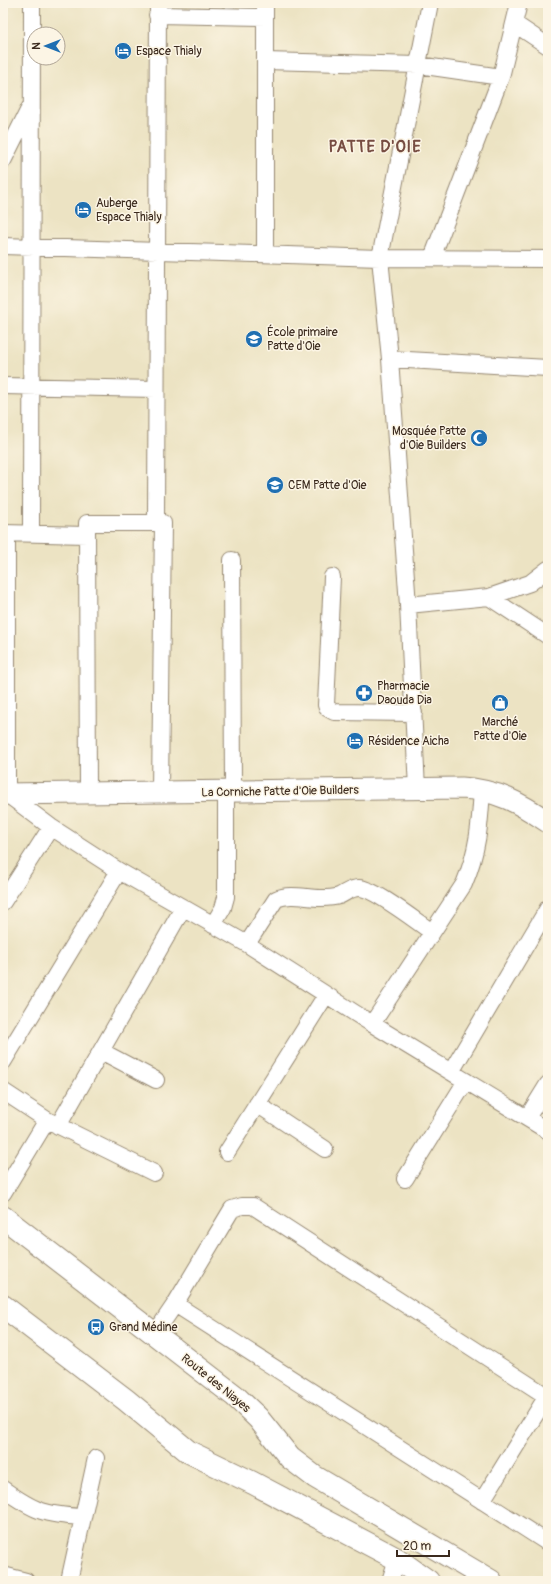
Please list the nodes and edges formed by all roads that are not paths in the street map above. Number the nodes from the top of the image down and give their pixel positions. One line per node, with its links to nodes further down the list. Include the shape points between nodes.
1 (32, 3): 11 (street)
2 (430, 3): 9 (street)
3 (518, 3): 6 (street)
4 (158, 9): 5 (street); 15 (street)
5 (265, 10): 8 (street)
6 (515, 24): 7 (street); 10 (street)
7 (548, 46)
8 (265, 61): 9 (street); 16 (street)
9 (418, 65): 10 (street); 17 (street)
10 (501, 77): 18 (street)
11 (32, 103): 12 (street); 14 (street)
12 (3, 161)
13 (3, 246): 14 (street)
14 (32, 247): 15 (street); 23 (street)
15 (157, 251): 16 (street); 24 (street)
16 (265, 254): 17 (street)
17 (380, 258): 18 (street); 20 (street)
18 (432, 258): 19 (street)
19 (548, 259)
20 (390, 360): 21 (street); 33 (street)
21 (548, 368)
22 (3, 386): 23 (street)
23 (31, 386): 24 (street); 27 (street)
24 (156, 389): 25 (street)
25 (156, 523): 28 (street, via 87,523); 39 (street, via 163,523)
26 (5, 533): 27 (street); 41 (street)
27 (31, 534): 28 (street)
28 (87, 534): 40 (street)
29 (232, 560): 38 (street)
30 (548, 569): 32 (street, via 530,584)
31 (332, 577): 35 (street, via 327,708 334,712)
32 (489, 598): 33 (street); 34 (street)
33 (408, 605): 35 (street)
34 (548, 636)
35 (414, 713): 36 (street)
36 (417, 789): 37 (street, La Corniche Patte d'Oie Builders); 38 (street, La Corniche Patte d'Oie Builders)
37 (482, 789): 42 (street, La Corniche Patte d'Oie Builders, via 506,797); 49 (street, via 480,828 474,861 464,884)
38 (230, 791): 39 (street, La Corniche Patte d'Oie Builders); 48 (street, via 226,897)
39 (160, 792): 40 (street, La Corniche Patte d'Oie Builders)
40 (88, 793): 41 (street, La Corniche Patte d'Oie Builders)
41 (5, 794): 43 (street)
42 (548, 822)
43 (52, 827): 44 (street); 45 (street)
44 (119, 871): 46 (street); 54 (street)
45 (3, 902)
46 (183, 908): 48 (street); 53 (street)
47 (548, 908): 55 (street)
48 (213, 925): 50 (street)
49 (432, 932): 50 (street, via 372,892 360,888 349,889 340,896 328,898 283,896 276,900); 52 (street)
50 (247, 944): 51 (street)
51 (326, 995): 52 (street); 60 (street)
52 (372, 1024): 55 (street)
53 (102, 1051): 56 (street); 62 (street)
54 (3, 1062)
55 (451, 1072): 57 (street)
56 (156, 1080)
57 (466, 1081): 61 (street); 67 (street)
58 (548, 1084): 61 (street)
59 (3, 1091): 62 (street)
60 (257, 1104): 64 (street); 65 (street)
61 (527, 1118): 63 (street)
62 (53, 1123): 66 (street); 68 (street)
63 (548, 1131)
64 (325, 1149)
65 (227, 1152)
66 (154, 1173)
67 (405, 1179)
68 (3, 1193)
69 (3, 1217): 72 (main road, Route des Niayes)
70 (175, 1304): 72 (street); 73 (street, via 232,1209 253,1206); 76 (street)
71 (3, 1306): 79 (main road, via 126,1400 189,1452 254,1483)
72 (154, 1335): 85 (main road, Route des Niayes, via 235,1396 258,1418 290,1458 315,1477)
73 (547, 1397): 76 (street)
74 (96, 1458): 77 (street)
75 (3, 1489): 77 (street, via 36,1510 57,1516)
76 (482, 1501): 78 (street)
77 (83, 1517): 82 (street)
78 (548, 1543)
79 (397, 1559): 83 (street); 84 (main road)
80 (3, 1576): 81 (street)
81 (26, 1581)
82 (69, 1581)
83 (390, 1581)
84 (428, 1581)
85 (491, 1581)

